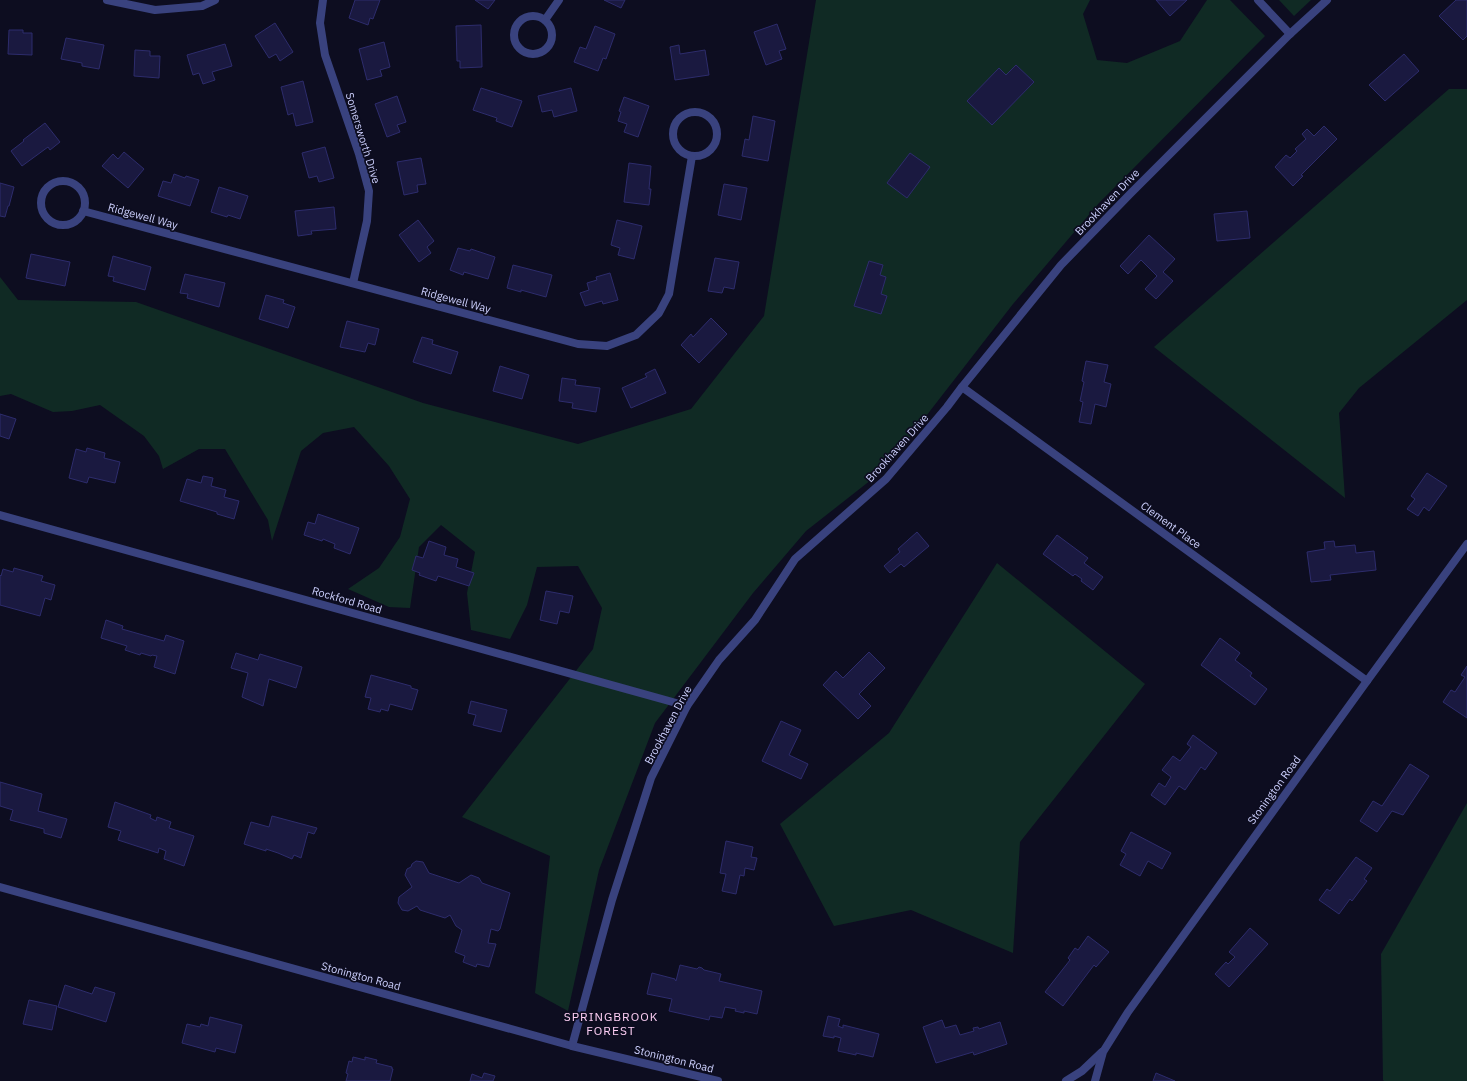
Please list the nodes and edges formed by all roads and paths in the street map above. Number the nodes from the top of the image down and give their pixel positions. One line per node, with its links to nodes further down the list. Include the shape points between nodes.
1 (107, 0): 2 (street, via 155,10 202,6)
2 (215, 0)
3 (323, 0): 11 (street, Somersworth Drive, via 320,23 325,55 369,191 368,221)
4 (559, 0): 7 (street)
5 (1258, 0): 8 (street)
6 (1327, 0): 8 (street, Brookhaven Drive)
7 (545, 20): 7 (street, via 539,17 527,18 517,26 515,38 521,49 532,54 544,51 548,47 552,36)
8 (1290, 34): 12 (street, Brookhaven Drive, via 1061,265)
9 (692, 156): 9 (street, via 680,150 673,138 675,124 679,118 692,112 706,115 712,120 717,134 712,147 700,155); 11 (street, Ridgewell Way, via 669,294 659,313 636,335 607,346 578,344)
10 (83, 211): 10 (street, via 71,224 57,224 45,216 42,210 42,196 51,185 58,182 72,184 78,188 85,201); 11 (street, Ridgewell Way)
11 (353, 283)
12 (962, 387): 15 (street, Clement Place); 16 (street, Brookhaven Drive, via 886,480 795,559 755,620 719,660)
13 (0, 515): 16 (street, Rockford Road)
14 (1467, 544): 15 (street, Stonington Road)
15 (1367, 680): 19 (street, Stonington Road, via 1128,1012)
16 (687, 706): 18 (street, Brookhaven Drive, via 651,778 612,900)
17 (0, 887): 18 (street, Stonington Road)
18 (572, 1046): 20 (street, Stonington Road)
19 (1103, 1052): 21 (street, Stonington Road); 22 (street, Stonington Road)
20 (718, 1081)
21 (1066, 1081)
22 (1095, 1081)

